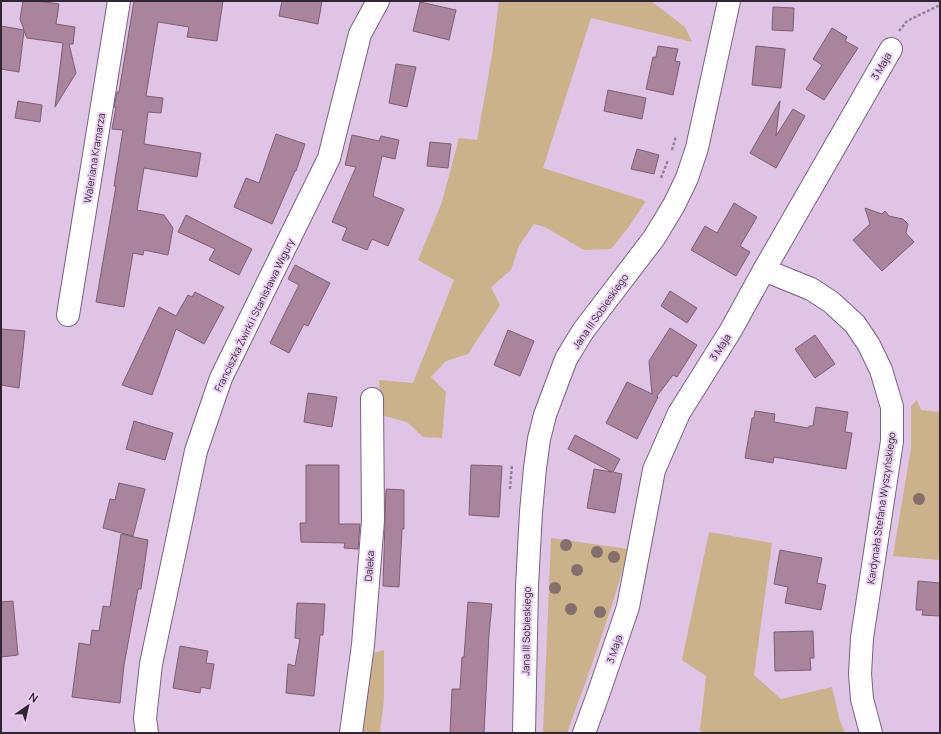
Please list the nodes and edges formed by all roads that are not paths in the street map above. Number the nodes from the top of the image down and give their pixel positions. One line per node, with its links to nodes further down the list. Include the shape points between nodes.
1 (119, 1): 6 (street, Waleriana Kramarza)
2 (378, 1): 8 (street, Franciszka Żwirki i Stanisława Wigury, via 360,34 329,158 221,378 196,451 151,664 145,718)
3 (729, 1): 10 (street, Jana III Sobieskiego, via 697,148 687,178 654,238 583,331 566,359 545,415 534,468 527,586)
4 (891, 49): 5 (street, 3 Maja)
5 (764, 270): 11 (street, 3 Maja, via 731,330 678,413 654,470 628,607); 12 (street, Kardynała Stefana Wyszyńskiego, via 811,289 831,302 855,324 881,370 892,407 891,448 862,638 862,699)
6 (68, 315)
7 (372, 399): 9 (street, Daleka, via 373,520 363,645)
8 (147, 733)
9 (351, 733)
10 (524, 733)
11 (584, 733)
12 (870, 733)

